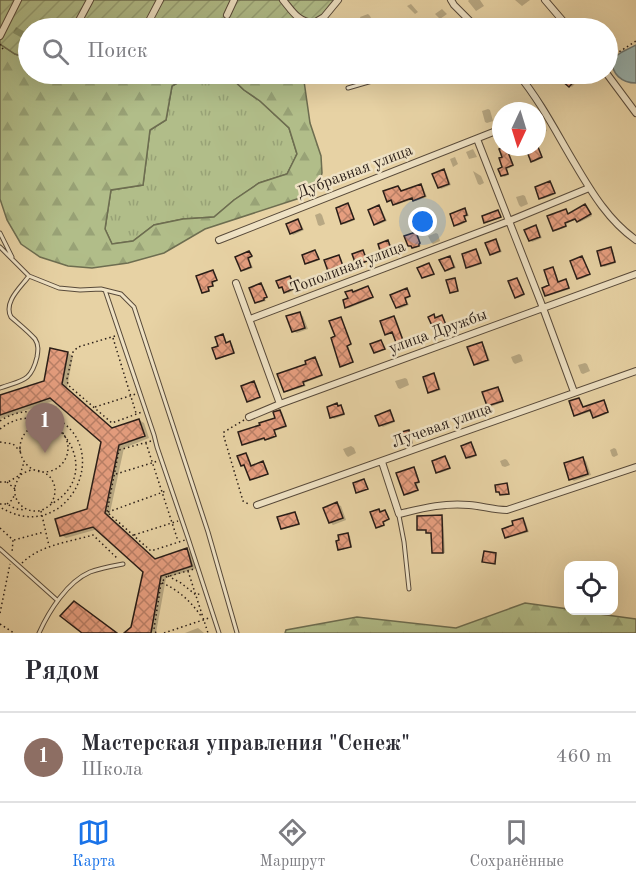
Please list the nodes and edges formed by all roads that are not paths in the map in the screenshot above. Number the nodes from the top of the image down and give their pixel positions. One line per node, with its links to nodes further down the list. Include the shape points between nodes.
1 (18, 0): 16 (street)
2 (90, 0): 10 (street)
3 (160, 0): 11 (street)
4 (234, 0): 9 (street)
5 (283, 0): 12 (street)
6 (338, 0): 13 (street)
7 (451, 0): 14 (street)
8 (545, 0): 15 (street)
9 (227, 15)
10 (80, 18)
11 (151, 18)
12 (299, 18)
13 (323, 18)
14 (468, 18)
15 (560, 18)
16 (0, 36)
17 (362, 84): 20 (lane)
18 (524, 84): 21 (street)
19 (614, 84): 22 (street)
20 (348, 88)
21 (535, 102)
22 (636, 112)
23 (546, 120): 26 (street)
24 (492, 133): 25 (street, Дубравная улица)
25 (477, 139): 27 (street); 29 (street, Дубравная улица)
26 (589, 188): 27 (street, Тополиная улица); 30 (street, via 603,210)
27 (509, 221): 37 (street); 38 (street, Тополиная улица)
28 (0, 233): 32 (lane)
29 (219, 240)
30 (636, 240)
31 (0, 247): 32 (lane)
32 (14, 261): 34 (lane)
33 (636, 274): 37 (street, улица Дружбы)
34 (29, 276): 36 (lane, via 59,288); 40 (lane, via 8,305 8,312 37,341 34,370 24,380)
35 (236, 283): 38 (street)
36 (105, 290): 53 (lane); 54 (lane, via 121,294 135,307)
37 (543, 308): 41 (street); 42 (street, улица Дружбы)
38 (250, 319): 42 (street)
39 (636, 370): 41 (street, Лучевая улица)
40 (0, 388)
41 (574, 392): 44 (street, Лучевая улица)
42 (280, 405): 43 (street, улица Дружбы)
43 (249, 417)
44 (382, 462): 46 (street, Лучевая улица); 47 (street)
45 (636, 466): 47 (street, via 507,510 439,504)
46 (257, 505)
47 (399, 514): 50 (lane)
48 (0, 549): 51 (lane)
49 (123, 564): 51 (lane, via 88,573)
50 (409, 589)
51 (57, 600): 52 (lane)
52 (39, 633)
53 (219, 633)
54 (237, 633)

